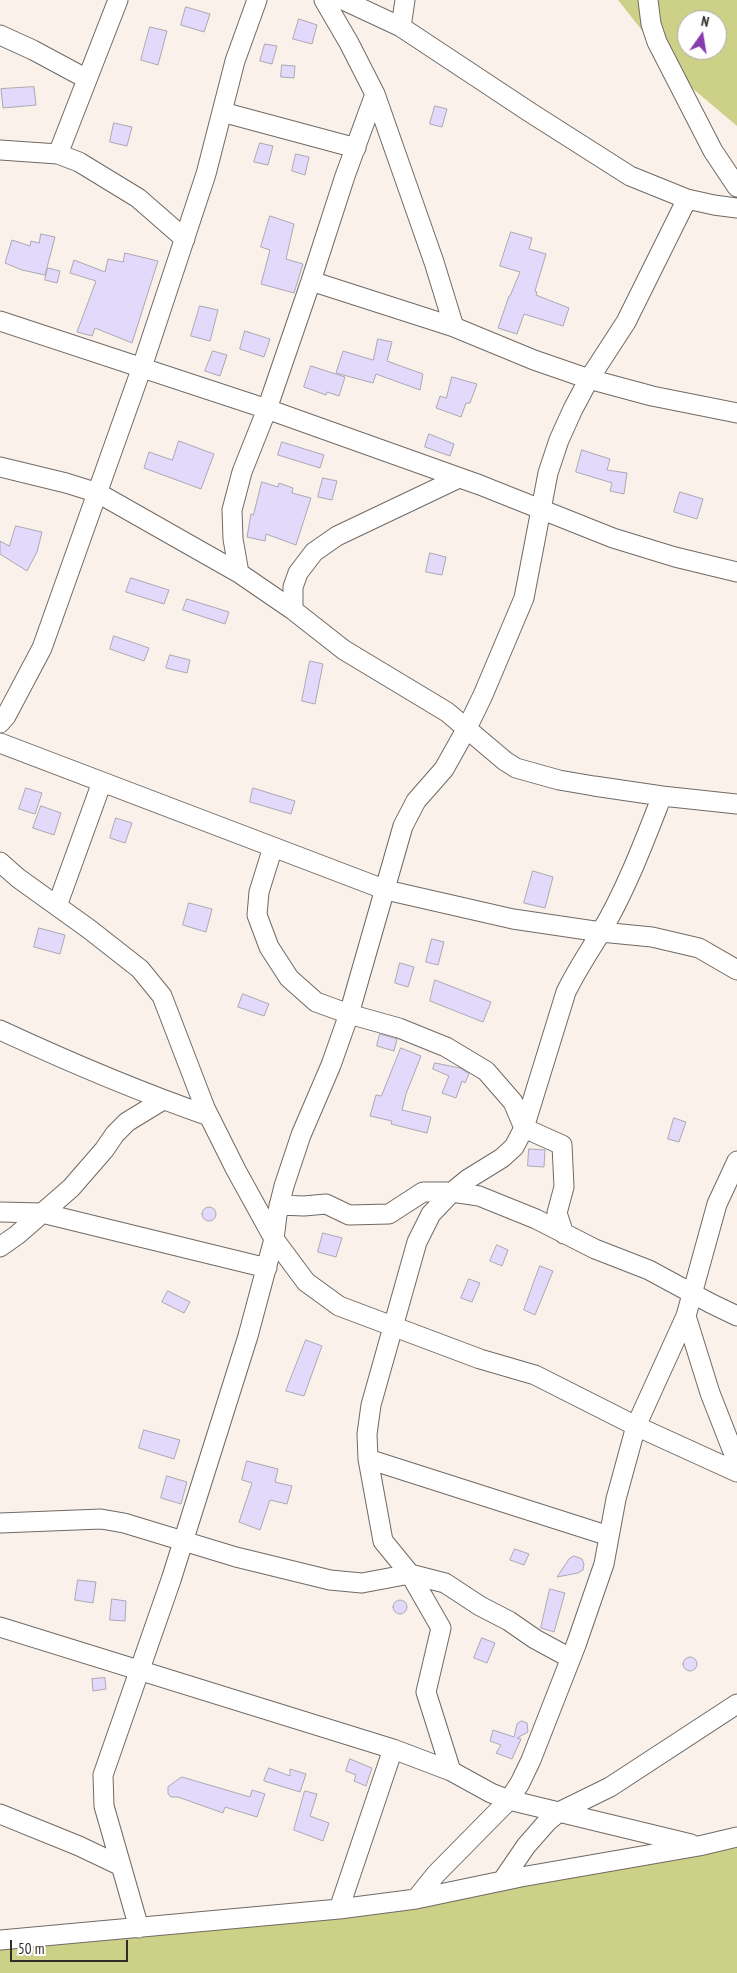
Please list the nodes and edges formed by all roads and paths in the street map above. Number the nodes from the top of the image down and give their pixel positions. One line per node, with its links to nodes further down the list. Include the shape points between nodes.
1 (118, 0): 9 (street)
2 (257, 0): 11 (street, via 235,62)
3 (324, 0): 10 (street)
4 (343, 0): 7 (street)
5 (405, 0): 7 (street)
6 (648, 0): 15 (street, via 657,42 713,151)
7 (401, 26): 16 (street, via 630,176)
8 (0, 35): 9 (street)
9 (87, 80): 14 (street)
10 (375, 94): 12 (street); 21 (street)
11 (222, 112): 12 (street); 18 (street)
12 (356, 148): 19 (street)
13 (0, 150): 14 (street)
14 (58, 154): 18 (street, via 79,162 138,198)
15 (737, 187)
16 (687, 199): 17 (street); 23 (street, via 626,322)
17 (737, 208)
18 (185, 239): 22 (street)
19 (311, 282): 21 (street); 24 (street)
20 (0, 321): 22 (street)
21 (454, 327): 23 (street)
22 (142, 367): 24 (street); 28 (street)
23 (589, 380): 25 (street); 29 (street, via 560,440 548,473)
24 (266, 409): 27 (street); 31 (street, via 242,472 232,510)
25 (737, 413)
26 (0, 467): 28 (street)
27 (459, 478): 29 (street); 32 (street, via 336,536 314,552 298,573 293,587)
28 (98, 493): 31 (street); 33 (street, via 42,648)
29 (542, 508): 30 (street, via 613,538); 34 (street, via 524,598)
30 (737, 572)
31 (239, 573): 32 (street)
32 (294, 610): 34 (street, via 344,650 425,698)
33 (0, 723)
34 (467, 728): 37 (street, via 516,768 559,780); 41 (street, via 444,769 416,800 403,826)
35 (0, 743): 36 (street)
36 (102, 782): 39 (street); 42 (street)
37 (662, 796): 38 (street); 43 (street)
38 (737, 804)
39 (273, 847): 41 (street); 45 (street, via 257,916 269,947 289,978 316,1002)
40 (0, 862): 42 (street)
41 (386, 890): 43 (street, via 513,919); 45 (street)
42 (57, 906): 48 (street, via 140,969 162,996)
43 (601, 932): 44 (street, via 652,937 699,948); 49 (street, via 566,992)
44 (737, 970)
45 (349, 1014): 49 (street, via 398,1028 446,1047 486,1071 513,1102); 52 (street, via 301,1135)
46 (0, 1030): 47 (street)
47 (162, 1100): 48 (street); 54 (street, via 127,1122 71,1188)
48 (209, 1116): 56 (street)
49 (524, 1128): 51 (street, via 514,1147 502,1158 468,1178); 55 (street, via 562,1145 564,1187 557,1213)
50 (737, 1161): 59 (street, via 717,1204)
51 (452, 1192): 52 (street, via 423,1192 389,1214 349,1215 326,1204); 55 (street, via 499,1203); 62 (street, via 431,1214 417,1242)
52 (279, 1205): 56 (street)
53 (0, 1212): 54 (street)
54 (42, 1213): 57 (street); 58 (street)
55 (564, 1234): 59 (street)
56 (274, 1239): 58 (street); 62 (street, via 306,1282 340,1306)
57 (0, 1247)
58 (266, 1268): 69 (street)
59 (693, 1292): 60 (street); 61 (street)
60 (686, 1316): 63 (street); 65 (street, via 707,1385)
61 (737, 1316)
62 (394, 1326): 63 (street, via 480,1359 535,1375); 64 (street, via 371,1405)
63 (636, 1426): 66 (street); 68 (street)
64 (368, 1459): 68 (street); 70 (street, via 383,1541)
65 (737, 1462)
66 (737, 1472)
67 (0, 1522): 69 (street, via 101,1519)
68 (609, 1536): 72 (street, via 604,1564)
69 (184, 1540): 70 (street, via 330,1580 362,1583); 73 (street)
70 (410, 1574): 72 (street, via 445,1582); 76 (street, via 442,1628 426,1692)
71 (0, 1627): 73 (street)
72 (570, 1658): 77 (street, via 531,1760)
73 (140, 1671): 75 (street); 82 (street, via 104,1775 104,1806)
74 (737, 1704): 78 (street, via 610,1787)
75 (393, 1749): 76 (street); 85 (street)
76 (452, 1772): 77 (street)
77 (509, 1800): 78 (street); 84 (street)
78 (559, 1812): 81 (street); 83 (street, via 526,1846)
79 (0, 1814): 82 (street)
80 (737, 1837): 81 (street)
81 (699, 1846): 83 (street)
82 (121, 1866): 86 (street)
83 (502, 1881): 84 (street)
84 (416, 1898): 85 (street)
85 (339, 1910): 86 (street)
86 (139, 1928): 87 (street)
87 (0, 1940)

